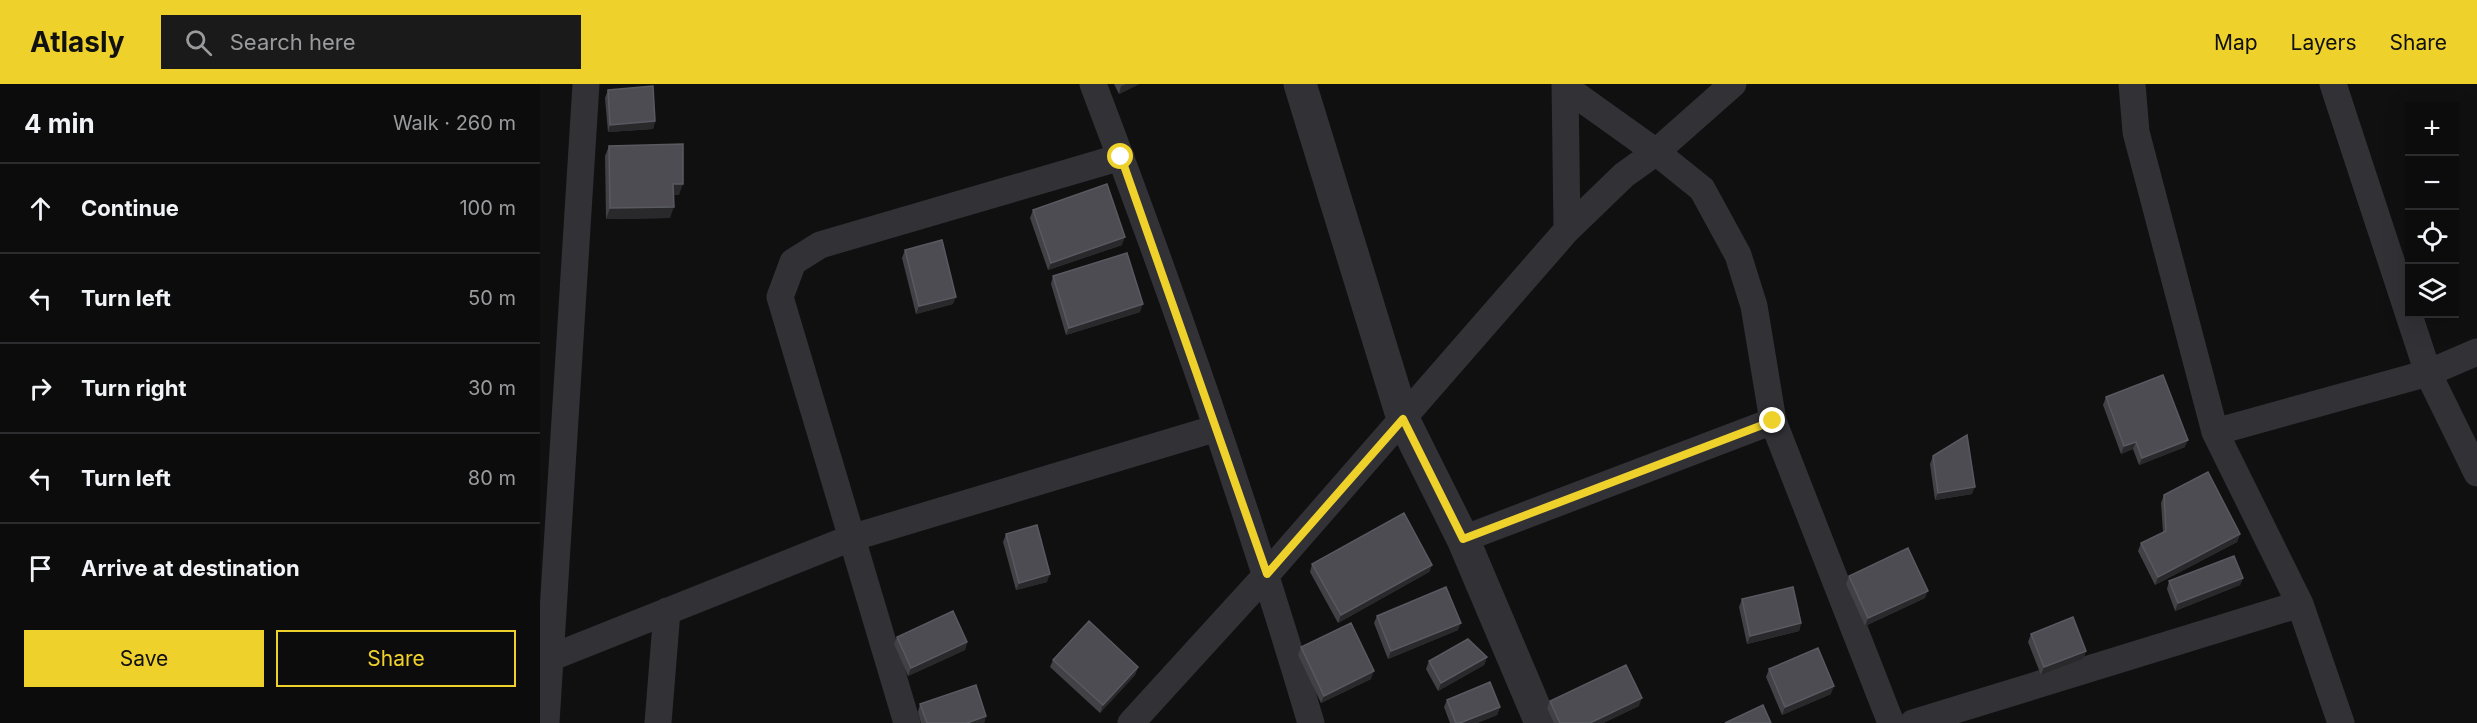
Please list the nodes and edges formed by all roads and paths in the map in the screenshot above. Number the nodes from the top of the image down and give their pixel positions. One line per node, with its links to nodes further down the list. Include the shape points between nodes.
1 (586, 84): 23 (street)
2 (1093, 84): 9 (street)
3 (1300, 84): 13 (street)
4 (1734, 84): 8 (street)
5 (2132, 84): 16 (street, via 2136,132)
6 (2333, 84): 12 (street)
7 (1565, 85): 8 (street); 10 (street)
8 (1656, 152): 10 (street, via 1624,175); 14 (street, via 1702,189 1738,255 1754,306)
9 (1121, 157): 15 (street); 18 (street, via 820,245 793,262 780,297)
10 (1567, 230): 13 (street)
11 (2477, 352): 12 (street)
12 (2428, 373): 16 (street); 17 (street)
13 (1403, 419): 19 (street); 20 (street)
14 (1773, 421): 19 (street); 30 (street)
15 (1217, 428): 18 (street); 20 (street)
16 (2214, 432): 21 (street)
17 (2477, 473)
18 (851, 538): 22 (street); 26 (street)
19 (1463, 539): 29 (street)
20 (1267, 574): 27 (street); 28 (street)
21 (2300, 604): 31 (street); 32 (street)
22 (667, 611): 23 (street); 25 (street)
23 (546, 660): 24 (street)
24 (546, 723)
25 (658, 723)
26 (907, 723)
27 (1131, 723)
28 (1311, 723)
29 (1541, 723)
30 (1891, 723)
31 (1913, 723)
32 (2341, 723)

